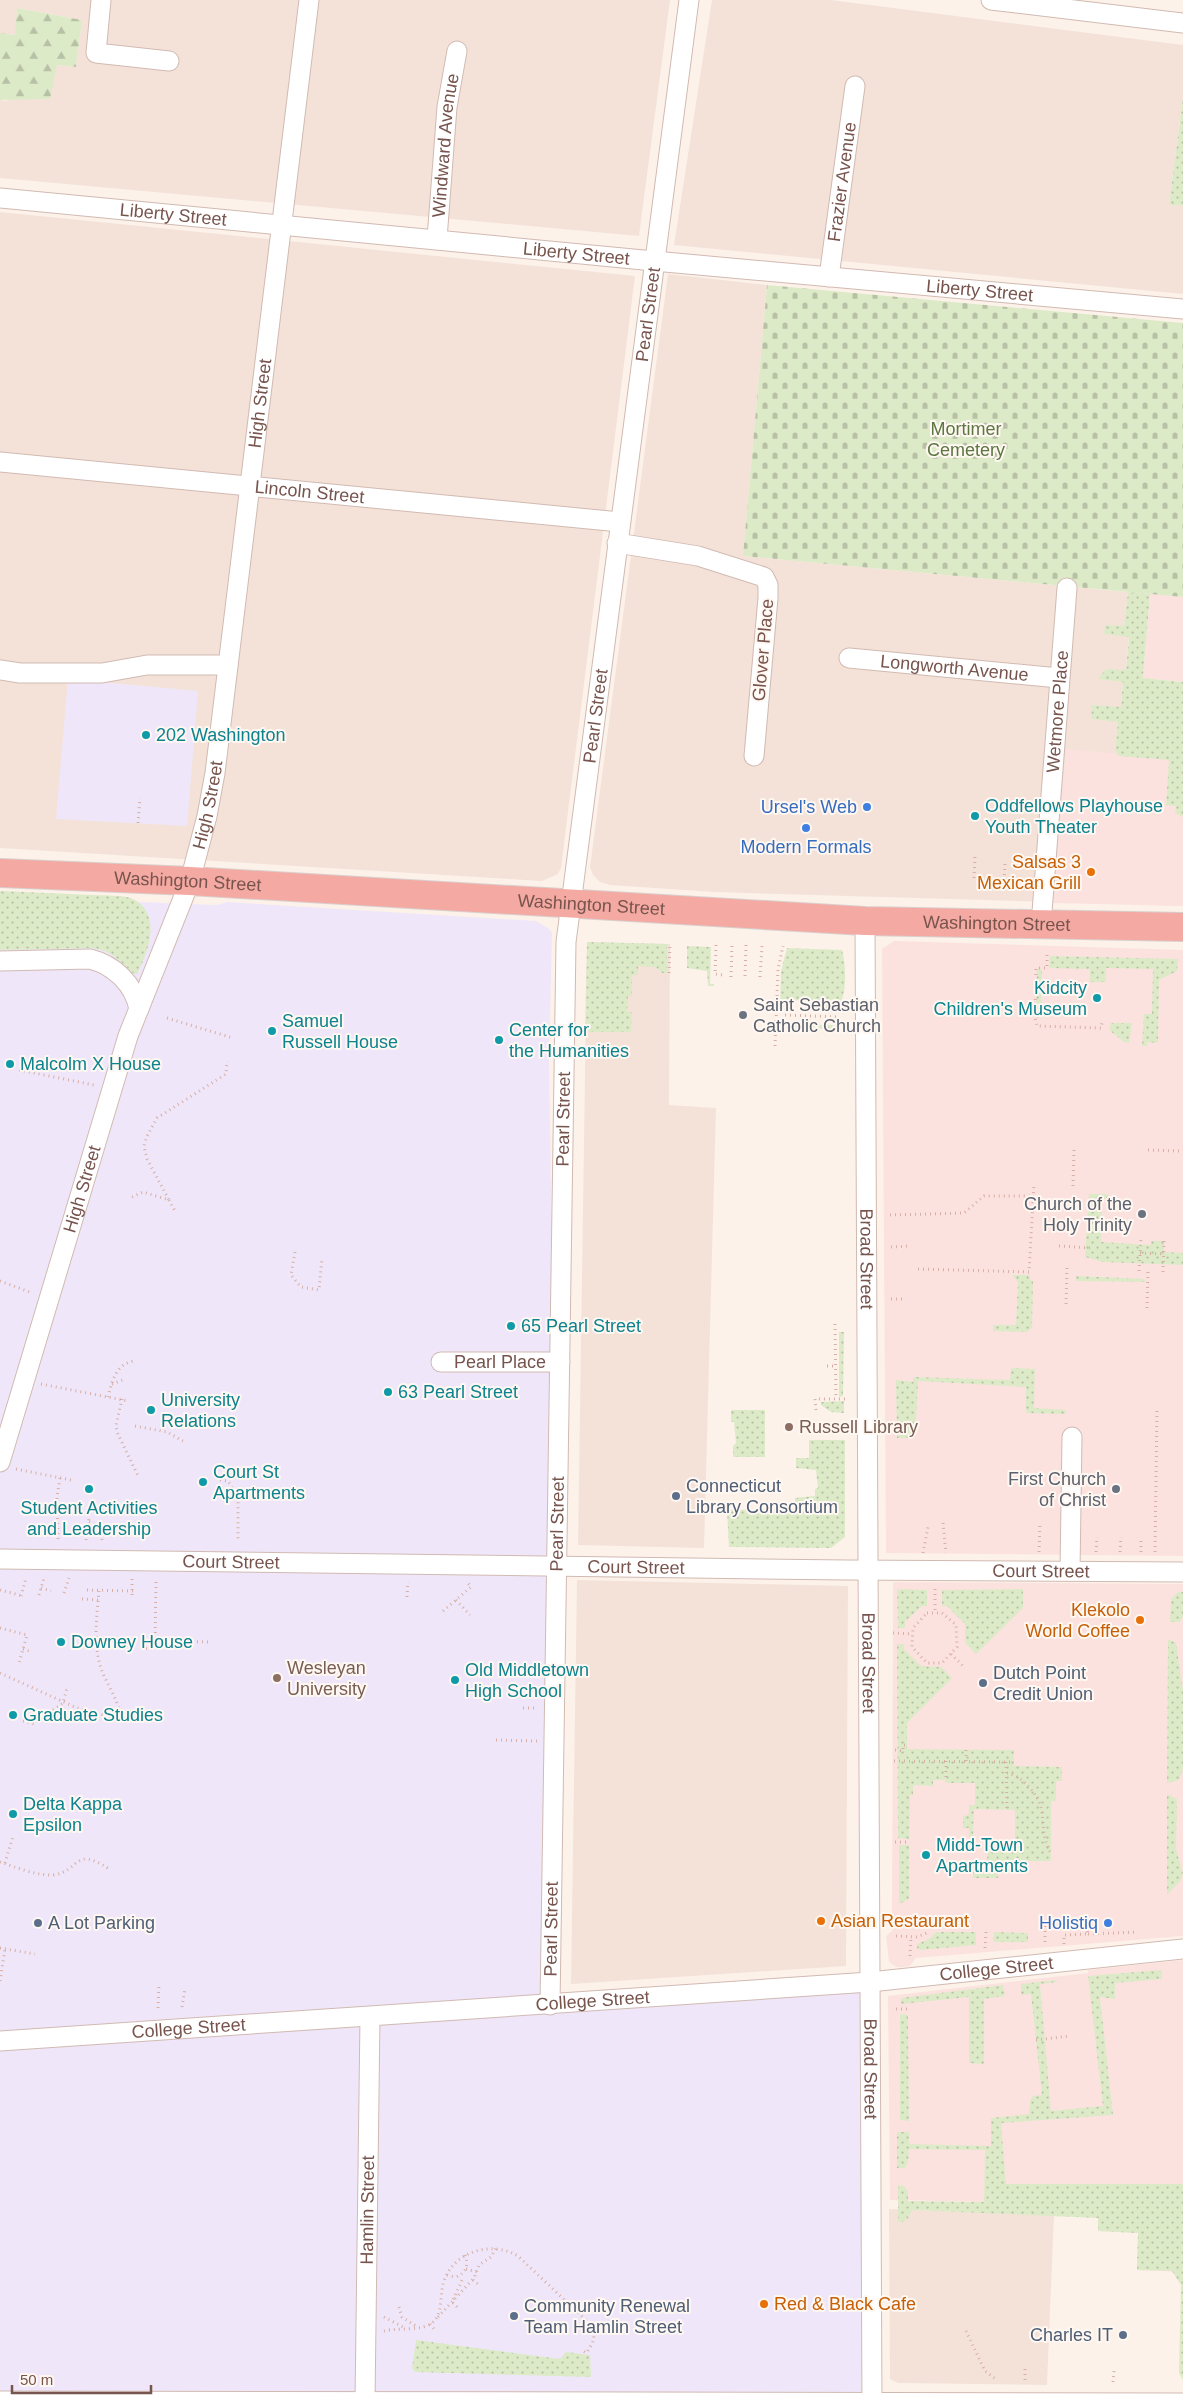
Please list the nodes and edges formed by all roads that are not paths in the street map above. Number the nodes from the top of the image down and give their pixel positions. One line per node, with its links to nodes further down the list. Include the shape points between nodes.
1 (101, 0): 7 (street, via 96,53)
2 (309, 0): 10 (street, High Street)
3 (689, 0): 12 (street, Pearl Street)
4 (991, 0): 5 (street)
5 (1183, 23)
6 (457, 51): 11 (street, Windward Avenue, via 447,107)
7 (169, 61)
8 (855, 86): 13 (street, Frazier Avenue)
9 (0, 198): 10 (street, Liberty Street)
10 (283, 225): 11 (street, Liberty Street); 16 (street, High Street)
11 (437, 239): 12 (street, Liberty Street)
12 (654, 261): 13 (street, Liberty Street); 17 (street, Pearl Street)
13 (829, 277): 14 (street, Liberty Street)
14 (1183, 308)
15 (0, 462): 16 (street, Lincoln Street)
16 (249, 485): 17 (street, Lincoln Street); 21 (street, High Street)
17 (620, 522): 18 (street, Pearl Street)
18 (617, 543): 24 (street, Glover Place, via 698,556 764,577 768,598); 27 (street, Pearl Street)
19 (1067, 588): 23 (street, Wetmore Place)
20 (849, 658): 23 (street, Longworth Avenue)
21 (228, 665): 22 (street, via 147,665 102,673); 26 (street, High Street, via 207,816)
22 (0, 670)
23 (1059, 678): 29 (street, Wetmore Place)
24 (754, 756)
25 (0, 873): 26 (highway, Washington Street)
26 (190, 882): 27 (highway, Washington Street); 32 (street, High Street)
27 (570, 905): 28 (highway, Washington Street); 34 (street, Pearl Street, via 566,942)
28 (865, 922): 29 (highway, Washington Street); 39 (street, Broad Street)
29 (1041, 925): 30 (highway, Washington Street)
30 (1183, 927)
31 (0, 961): 32 (street, via 90,959 104,962 130,986)
32 (139, 1009): 36 (street, High Street, via 128,1036 49,1299)
33 (441, 1362): 34 (street, Pearl Place)
34 (560, 1362): 38 (street, Pearl Street)
35 (1072, 1437): 40 (street)
36 (8, 1466)
37 (0, 1559): 38 (street, Court Street)
38 (557, 1566): 39 (street, Court Street); 44 (street, Pearl Street)
39 (868, 1570): 40 (street, Court Street); 43 (street, Broad Street)
40 (1070, 1571): 41 (street, Court Street)
41 (1183, 1572)
42 (1183, 1949): 43 (street, College Street)
43 (870, 1982): 44 (street, College Street); 51 (street, Broad Street)
44 (550, 2005): 45 (street, College Street)
45 (370, 2017): 46 (street, College Street); 48 (street, Hamlin Street)
46 (0, 2041)
47 (0, 2400): 48 (street)
48 (365, 2401): 50 (street)
49 (1183, 2403): 51 (street)
50 (749, 2404): 51 (street)
51 (872, 2404)

